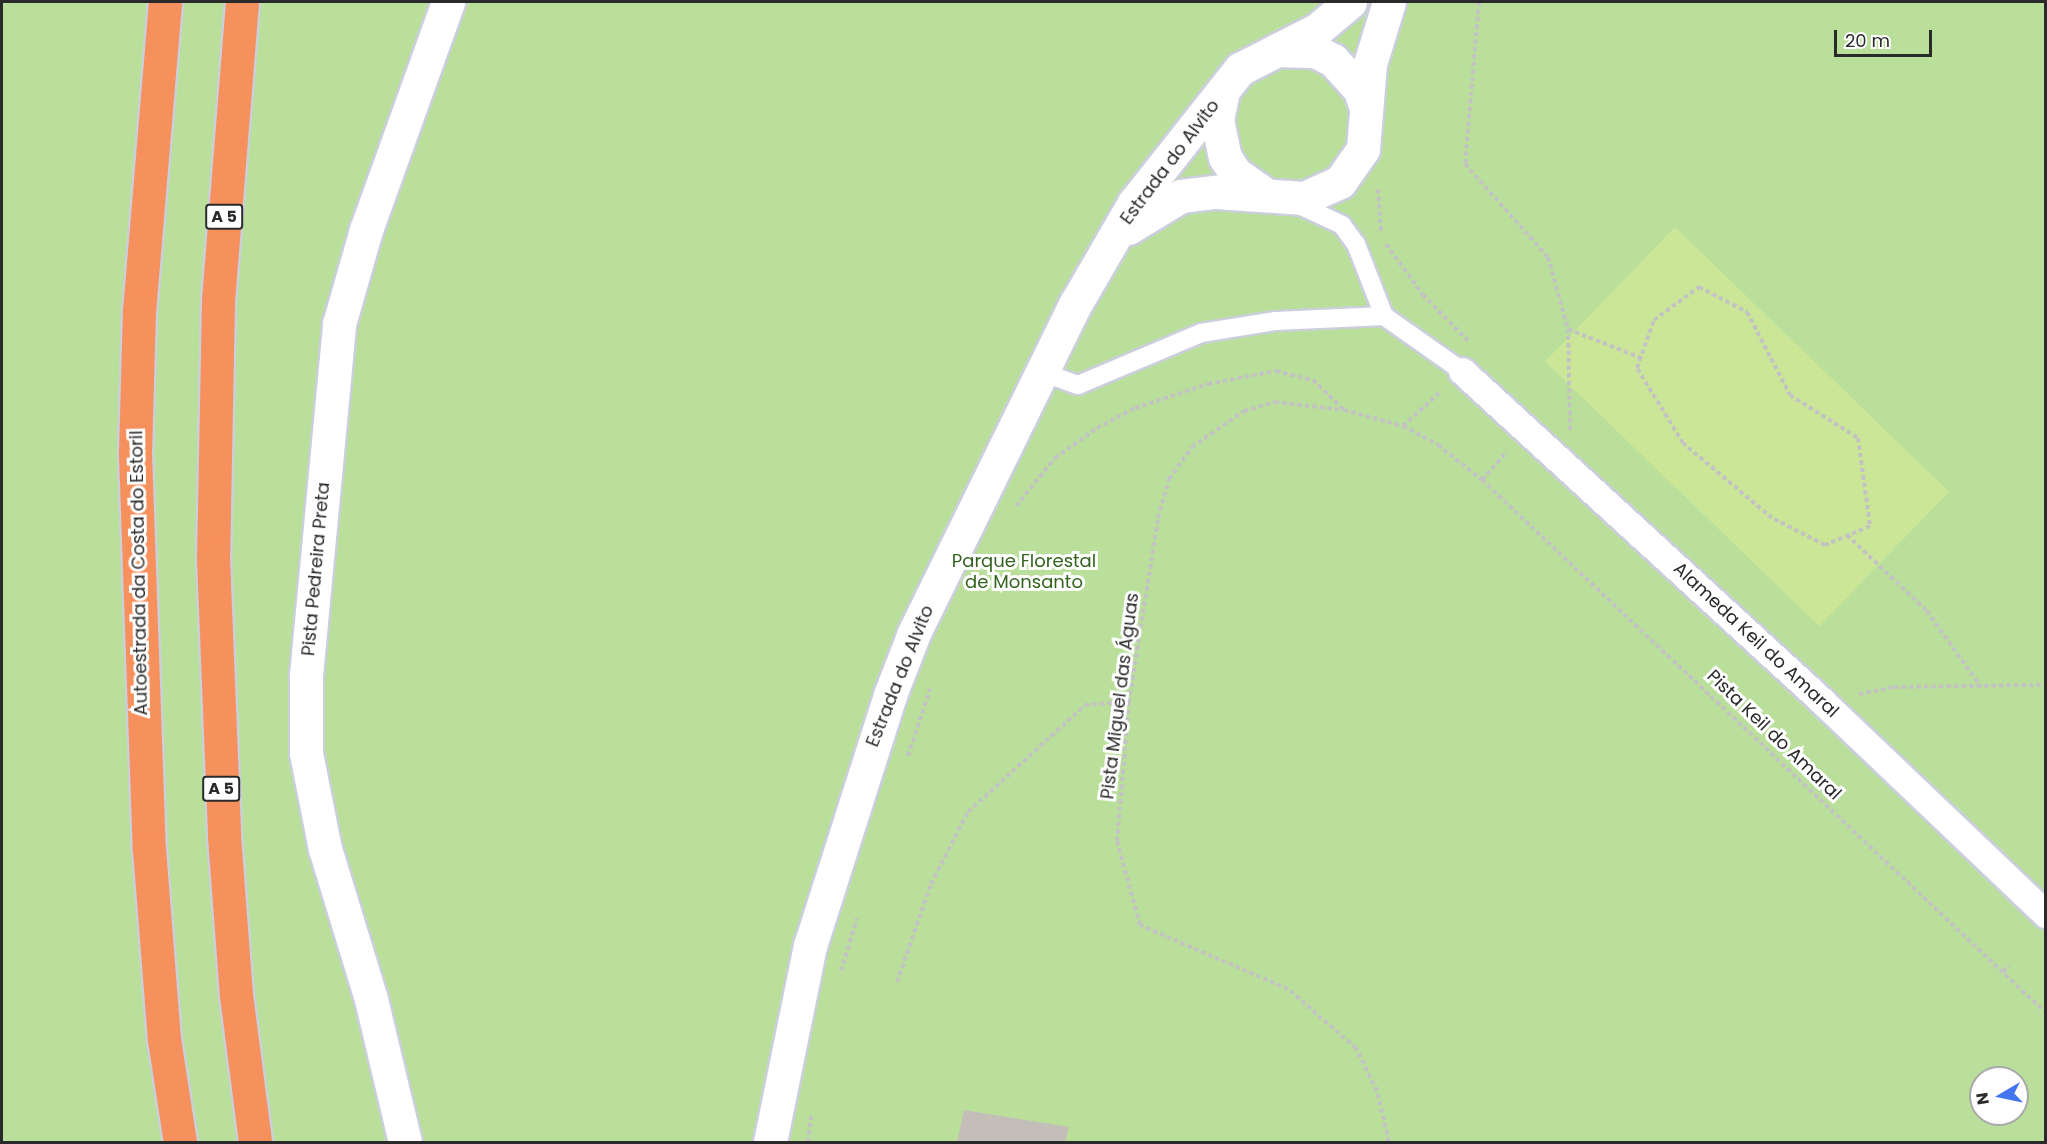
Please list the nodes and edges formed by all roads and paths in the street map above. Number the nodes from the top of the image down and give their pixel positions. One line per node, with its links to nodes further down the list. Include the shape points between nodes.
1 (165, 2): 39 (highway, Autoestrada da Costa do Estoril, via 139,310 135,454 149,861 164,1039)
2 (242, 2): 40 (highway, A 5, via 217,312 213,558 225,860)
3 (448, 2): 41 (street, Pista Pedreira Preta, via 366,230 339,324 306,675 306,753 325,849 371,999)
4 (1350, 2): 7 (street, Estrada do Alvito, via 1318,29)
5 (1389, 2): 9 (street, Estrada do Alvito, via 1370,64)
6 (1479, 2): 14 (path, via 1465,164 1548,257)
7 (1275, 50): 8 (street, Estrada do Alvito, via 1256,57); 9 (street, Estrada do Alvito, via 1315,51 1333,60 1354,81)
8 (1228, 84): 11 (street, Estrada do Alvito, via 1220,101 1218,139 1235,173); 12 (street, Estrada do Alvito, via 1134,203)
9 (1366, 109): 11 (street, Estrada do Alvito, via 1368,129 1354,167 1323,193)
10 (1379, 180): 15 (path, via 1376,213 1394,259)
11 (1275, 196): 12 (street, Estrada do Alvito, via 1181,196); 13 (lane, via 1341,225 1356,244)
12 (1112, 240): 18 (street, Estrada do Alvito)
13 (1384, 316): 17 (lane); 18 (lane, via 1276,321 1201,333 1078,385)
14 (1568, 329): 16 (path); 21 (path)
15 (1472, 346)
16 (1641, 358): 24 (path, via 1637,368 1683,443 1773,519 1825,545); 24 (path, via 1654,320 1699,287 1747,312 1790,395 1858,438 1870,526)
17 (1462, 371): 20 (street, Alameda Keil do Amaral)
18 (1042, 372): 42 (street, Estrada do Alvito, via 914,633 890,695 810,946)
19 (1344, 410): 22 (path, Pista Miguel das Águas, via 1403,426 1438,445); 23 (path, via 1313,380 1276,371 1208,384 1135,408 1097,428 1055,458); 28 (path, Pista Miguel das Águas, via 1275,402 1244,411 1192,447 1169,479 1158,518)
20 (1526, 429): 21 (street, Alameda Keil do Amaral); 22 (path)
21 (1571, 469): 29 (street, Alameda Keil do Amaral)
22 (1482, 480): 34 (path, Pista Keil do Amaral)
23 (1011, 514)
24 (1847, 535): 27 (path, via 1927,611)
25 (933, 682): 30 (path)
26 (2046, 685): 27 (path)
27 (1981, 687): 29 (path, via 1894,687)
28 (1130, 702): 36 (path, via 1085,705 968,812 931,884); 44 (path, Pista Miguel das Águas, via 1117,841 1140,924 1288,989 1334,1026 1356,1048 1377,1091)
29 (1823, 702): 32 (street, Alameda Keil do Amaral)
30 (906, 761)
31 (859, 909): 35 (path)
32 (2046, 914)
33 (2009, 965): 34 (path)
34 (2003, 972): 37 (path, Pista Keil do Amaral)
35 (840, 978)
36 (897, 982)
37 (2046, 1013)
38 (812, 1112): 43 (path)
39 (180, 1143)
40 (255, 1143)
41 (405, 1143)
42 (770, 1143)
43 (808, 1143)
44 (1389, 1143)

